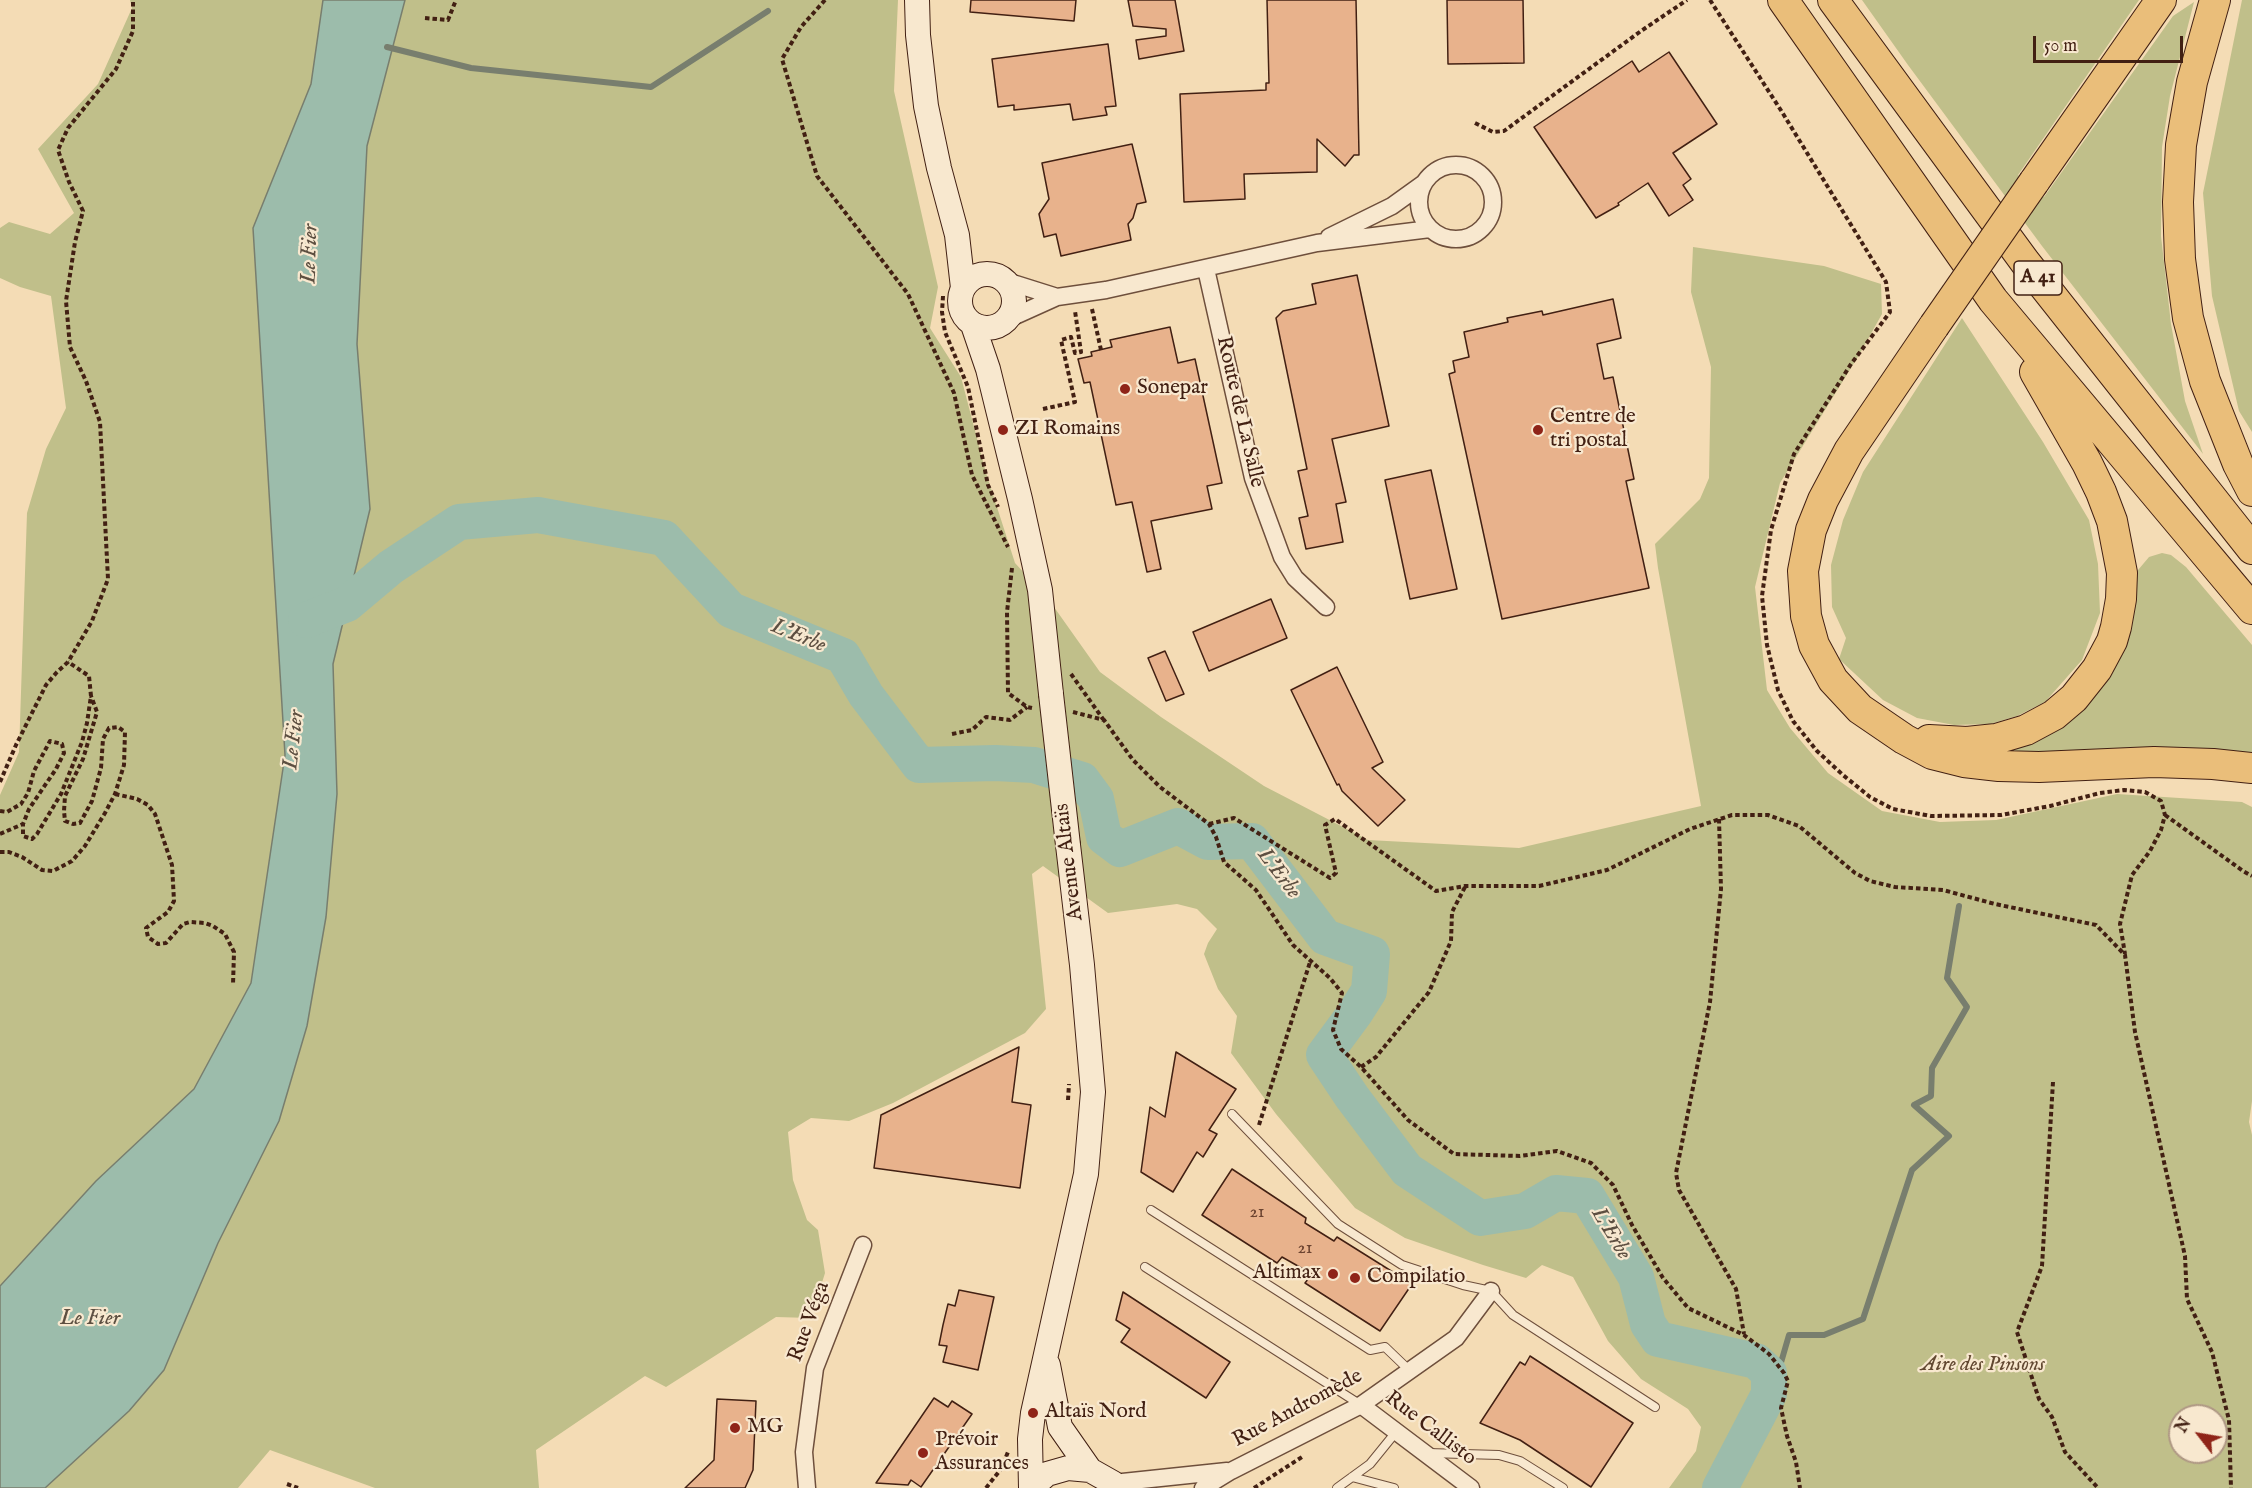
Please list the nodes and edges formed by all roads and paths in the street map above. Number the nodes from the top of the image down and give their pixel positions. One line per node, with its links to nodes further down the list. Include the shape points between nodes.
1 (133, 0): 35 (path, via 133,31 116,69 68,128 58,150 83,211 66,301 70,347 100,422 108,579 92,621)
2 (456, 0): 11 (path, via 448,20)
3 (825, 0): 30 (path, via 801,27 782,59 817,176 908,294 954,393 972,475 1014,556)
4 (917, 0): 15 (street, via 926,106)
5 (1687, 0): 12 (path, via 1504,131 1493,132)
6 (1710, 0): 46 (path, via 1886,282 1890,312 1851,364 1794,454 1771,530 1762,596 1767,645 1779,690 1793,721 1843,776 1870,797 1893,808 1931,816 2001,815 2124,790 2145,792 2161,801)
7 (1783, 0): 22 (highway, A 41)
8 (1833, 0): 31 (highway, A 41, via 2025,262)
9 (2161, 0): 40 (highway, bridge, via 1867,424 1816,515 1805,557 1803,586 1809,632 1833,680 1850,700)
10 (2215, 0): 28 (highway, via 2192,82 2181,145 2180,259 2188,318 2205,381)
11 (425, 18)
12 (1475, 123)
13 (1424, 182): 14 (street, via 1419,206); 14 (street, via 1441,168 1463,165 1485,179 1493,200 1488,221 1472,236 1450,239); 16 (street, via 1392,206)
14 (1430, 229): 16 (street)
15 (957, 235): 18 (street); 19 (street)
16 (1317, 243): 17 (street)
17 (1206, 269): 20 (street); 33 (street, Route de La Salle, via 1252,478 1282,557 1295,578)
18 (996, 277): 19 (street, via 979,276); 21 (street); 23 (street, via 1010,288 1014,299)
19 (953, 290): 24 (street, via 960,298 965,318); 29 (path, via 942,312 945,332 968,387 988,485)
20 (1089, 293): 21 (street); 25 (path)
21 (1065, 296): 23 (street); 27 (path, via 1080,333 1081,352 1075,353 1071,337 1061,340 1075,402)
22 (1993, 300): 34 (highway, A 41); 40 (highway, via 2087,463 2108,507 2122,573 2116,627 2097,669 2074,698 2054,715 2026,729 1996,739 1952,743 1911,737)
23 (1004, 322): 24 (street, via 996,327); 26 (street, Avenue Altaïs)
24 (973, 325): 26 (street, Avenue Altaïs)
25 (1101, 350)
26 (988, 369): 38 (street, Avenue Altaïs, via 1040,590)
27 (1043, 410)
28 (2252, 490)
29 (1002, 516)
30 (1009, 536)
31 (2252, 549)
32 (1018, 577): 41 (path, via 1014,567 1006,612 1008,693 1027,707 1010,720 986,717 972,730)
33 (1326, 607)
34 (2252, 609)
35 (68, 662): 37 (path, via 90,676); 43 (path, via 46,685)
36 (1064, 665): 39 (path)
37 (91, 696): 44 (path, via 97,712 83,759 65,796 65,821 80,823 86,813 101,768 103,740 109,728 118,727 125,732 124,765); 48 (path, via 82,742 61,794 32,839 23,836)
38 (1060, 702): 39 (path); 68 (street, Avenue Altaïs, bridge, via 1068,845 1093,1092 1086,1174)
39 (1104, 720): 49 (path, via 1133,760 1160,787)
40 (1883, 726): 42 (highway, via 1932,754 1985,765 2154,762)
41 (951, 734)
42 (2252, 768)
43 (0, 782)
44 (115, 794): 51 (path, via 85,846 72,861 53,871 42,870 9,852); 56 (path, via 148,805 155,814 172,865 174,901 168,912 146,928 148,937 158,944 166,943 183,924 204,922 213,926 225,934 234,952)
45 (0, 811): 48 (path, via 7,812 21,804 50,741 62,744 64,753)
46 (2165, 815): 52 (path); 54 (path, via 2150,851 2132,875 2120,924)
47 (1719, 819): 53 (path, via 1606,870 1539,886); 54 (path, via 1768,815 1799,826 1870,881 1943,890 2096,925); 67 (path, via 1721,889 1710,1002 1676,1173 1678,1190 1736,1289)
48 (23, 824): 50 (path)
49 (1209, 824): 53 (path, via 1234,818 1330,878 1336,873 1325,825 1335,819 1436,891); 55 (path, via 1224,862 1256,891 1293,945)
50 (0, 834)
51 (0, 852)
52 (2252, 876)
53 (1466, 886): 57 (path, via 1452,912 1451,941 1429,992 1376,1058)
54 (2125, 955): 91 (path, via 2135,1032 2185,1256 2187,1299 2212,1352 2229,1420)
55 (1310, 962): 57 (path, via 1342,993 1333,1030 1341,1049); 62 (path)
56 (233, 985)
57 (1361, 1067): 67 (path, via 1408,1120 1454,1154 1520,1156 1557,1151 1591,1163 1612,1185 1663,1278 1688,1308)
58 (1069, 1078): 60 (path)
59 (2053, 1082): 90 (path, via 2042,1266 2017,1332 2039,1399 2052,1417 2065,1452)
60 (1068, 1102)
61 (1232, 1114): 62 (lane)
62 (1255, 1138): 66 (lane, via 1338,1224 1402,1264)
63 (1151, 1210): 69 (lane, via 1370,1350 1385,1347)
64 (863, 1245): 81 (street, Rue Véga, via 815,1368 804,1452)
65 (1145, 1267): 70 (lane)
66 (1491, 1291): 69 (street, Rue Andromède, via 1456,1338); 71 (lane, via 1513,1315)
67 (1744, 1335): 89 (path, via 1769,1354 1788,1381 1781,1408 1797,1462)
68 (1047, 1356): 75 (street, Avenue Altaïs, via 1060,1427); 83 (street, Avenue Altaïs, via 1033,1413)
69 (1409, 1370): 70 (street, Rue Andromède)
70 (1361, 1405): 72 (street, Rue Callisto); 76 (street, Rue Andromède)
71 (1655, 1407)
72 (1396, 1431): 74 (street, Rue Callisto); 77 (lane, via 1370,1464)
73 (1009, 1451): 82 (path)
74 (1425, 1453): 87 (street, Rue Callisto); 88 (lane, via 1499,1455 1520,1461)
75 (1090, 1470): 79 (street); 83 (street, via 1068,1468 1047,1474)
76 (1231, 1471): 79 (street, Rue Andromède); 84 (street, Rue Andromède)
77 (1352, 1477): 85 (lane); 86 (lane)
78 (287, 1484): 80 (path)
79 (1115, 1485)
80 (298, 1488)
81 (807, 1488)
82 (986, 1488)
83 (1031, 1488)
84 (1203, 1488)
85 (1337, 1488)
86 (1394, 1488)
87 (1472, 1488)
88 (1563, 1488)
89 (1800, 1488)
90 (2098, 1488)
91 (2231, 1488)

